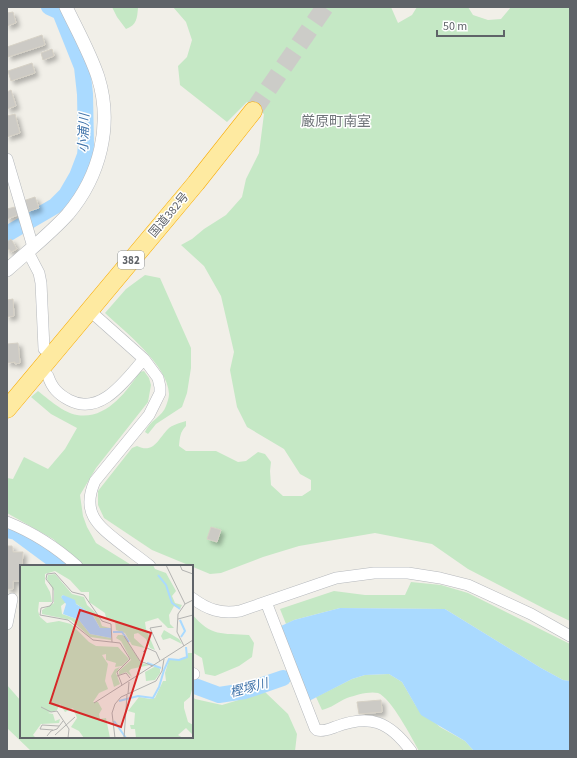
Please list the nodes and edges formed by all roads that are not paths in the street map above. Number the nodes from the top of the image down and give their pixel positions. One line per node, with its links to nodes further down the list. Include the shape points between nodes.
1 (66, 7): 4 (street, via 98,78 105,125 97,163 85,190 67,215)
2 (253, 111): 6 (highway, 国道382号 / 382)
3 (7, 159): 4 (street, via 28,229)
4 (30, 249): 5 (street); 7 (street, via 41,283)
5 (7, 270)
6 (89, 310): 8 (street); 10 (highway, 国道382号 / 382)
7 (44, 349)
8 (144, 359): 9 (street, via 114,392 91,404 72,402 63,397 55,391); 13 (street, via 158,378 160,393 149,415 95,481 90,492 90,502 95,520 103,530)
9 (48, 376)
10 (7, 409)
11 (7, 522): 12 (street, via 38,538)
12 (76, 565)
13 (149, 565)
14 (12, 599): 17 (street)
15 (193, 599): 16 (street, via 207,607 228,613)
16 (266, 602): 18 (street, via 336,578 374,573 408,573 468,585 531,614); 19 (street, via 315,728 324,730 354,721 376,722 395,732)
17 (7, 624)
18 (570, 636)
19 (411, 751)

